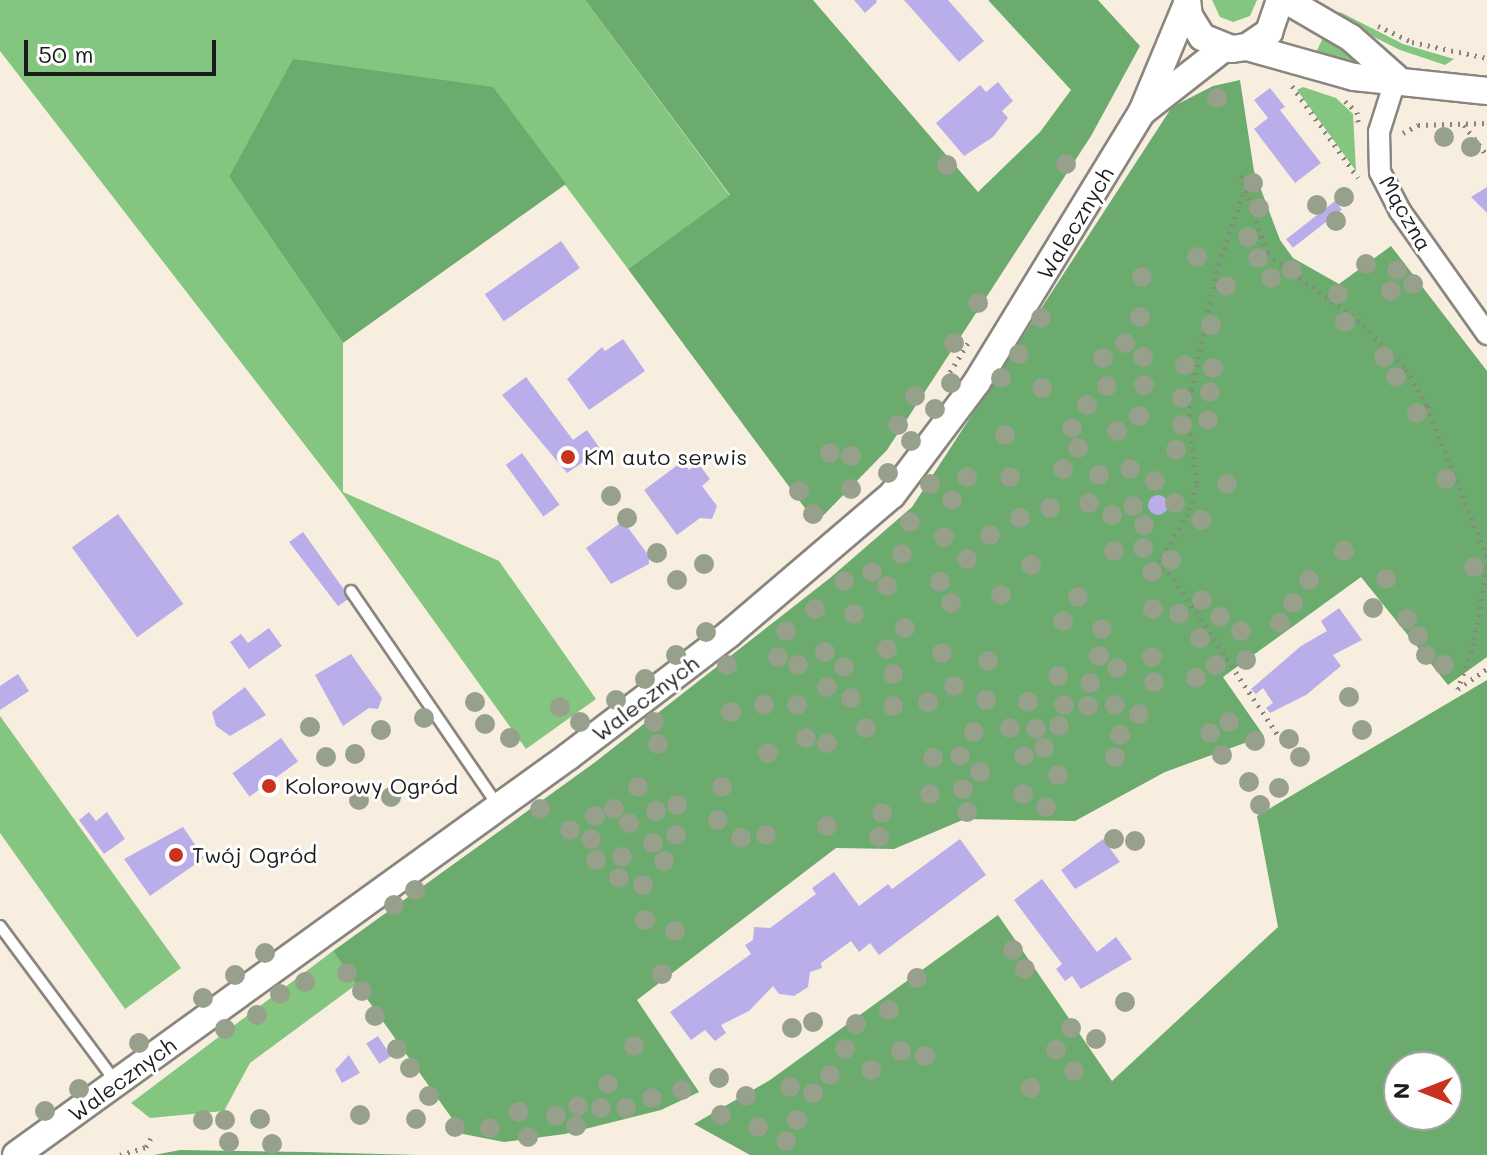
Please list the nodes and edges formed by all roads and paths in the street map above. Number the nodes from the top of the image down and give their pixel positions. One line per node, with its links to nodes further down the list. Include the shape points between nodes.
1 (1283, 0): 4 (street, Walecznych, via 1269,32); 7 (street, via 1351,38)
2 (1187, 2): 4 (street, via 1202,37); 9 (street, Walecznych)
3 (1367, 20): 5 (path, via 1412,42)
4 (1236, 47): 7 (street, via 1354,77); 9 (street, Walecznych)
5 (1487, 58)
6 (1291, 78): 15 (path, via 1293,92)
7 (1396, 78): 8 (street); 18 (street, Mączna, via 1379,132 1380,172 1400,211)
8 (1487, 91)
9 (1142, 112): 25 (street, Walecznych, via 985,370 892,495 729,634)
10 (1487, 123): 11 (path)
11 (1464, 125): 12 (path, via 1413,126 1399,137); 13 (path)
12 (1392, 135)
13 (1487, 155)
14 (1241, 175): 16 (path)
15 (1366, 188)
16 (1243, 194): 20 (path, via 1267,254 1358,320 1406,369 1427,406); 24 (path, via 1219,263 1191,390 1189,425 1197,485 1188,514 1160,559)
17 (974, 333): 19 (path)
18 (1487, 334)
19 (942, 382)
20 (1487, 558)
21 (1487, 567): 23 (path, via 1474,643 1458,689)
22 (351, 591): 25 (lane)
23 (1487, 669)
24 (1277, 734)
25 (499, 807): 27 (street, Walecznych)
26 (0, 926): 27 (lane)
27 (117, 1083): 29 (street, Walecznych)
28 (152, 1136): 30 (path, via 146,1147)
29 (16, 1155)
30 (120, 1155)

